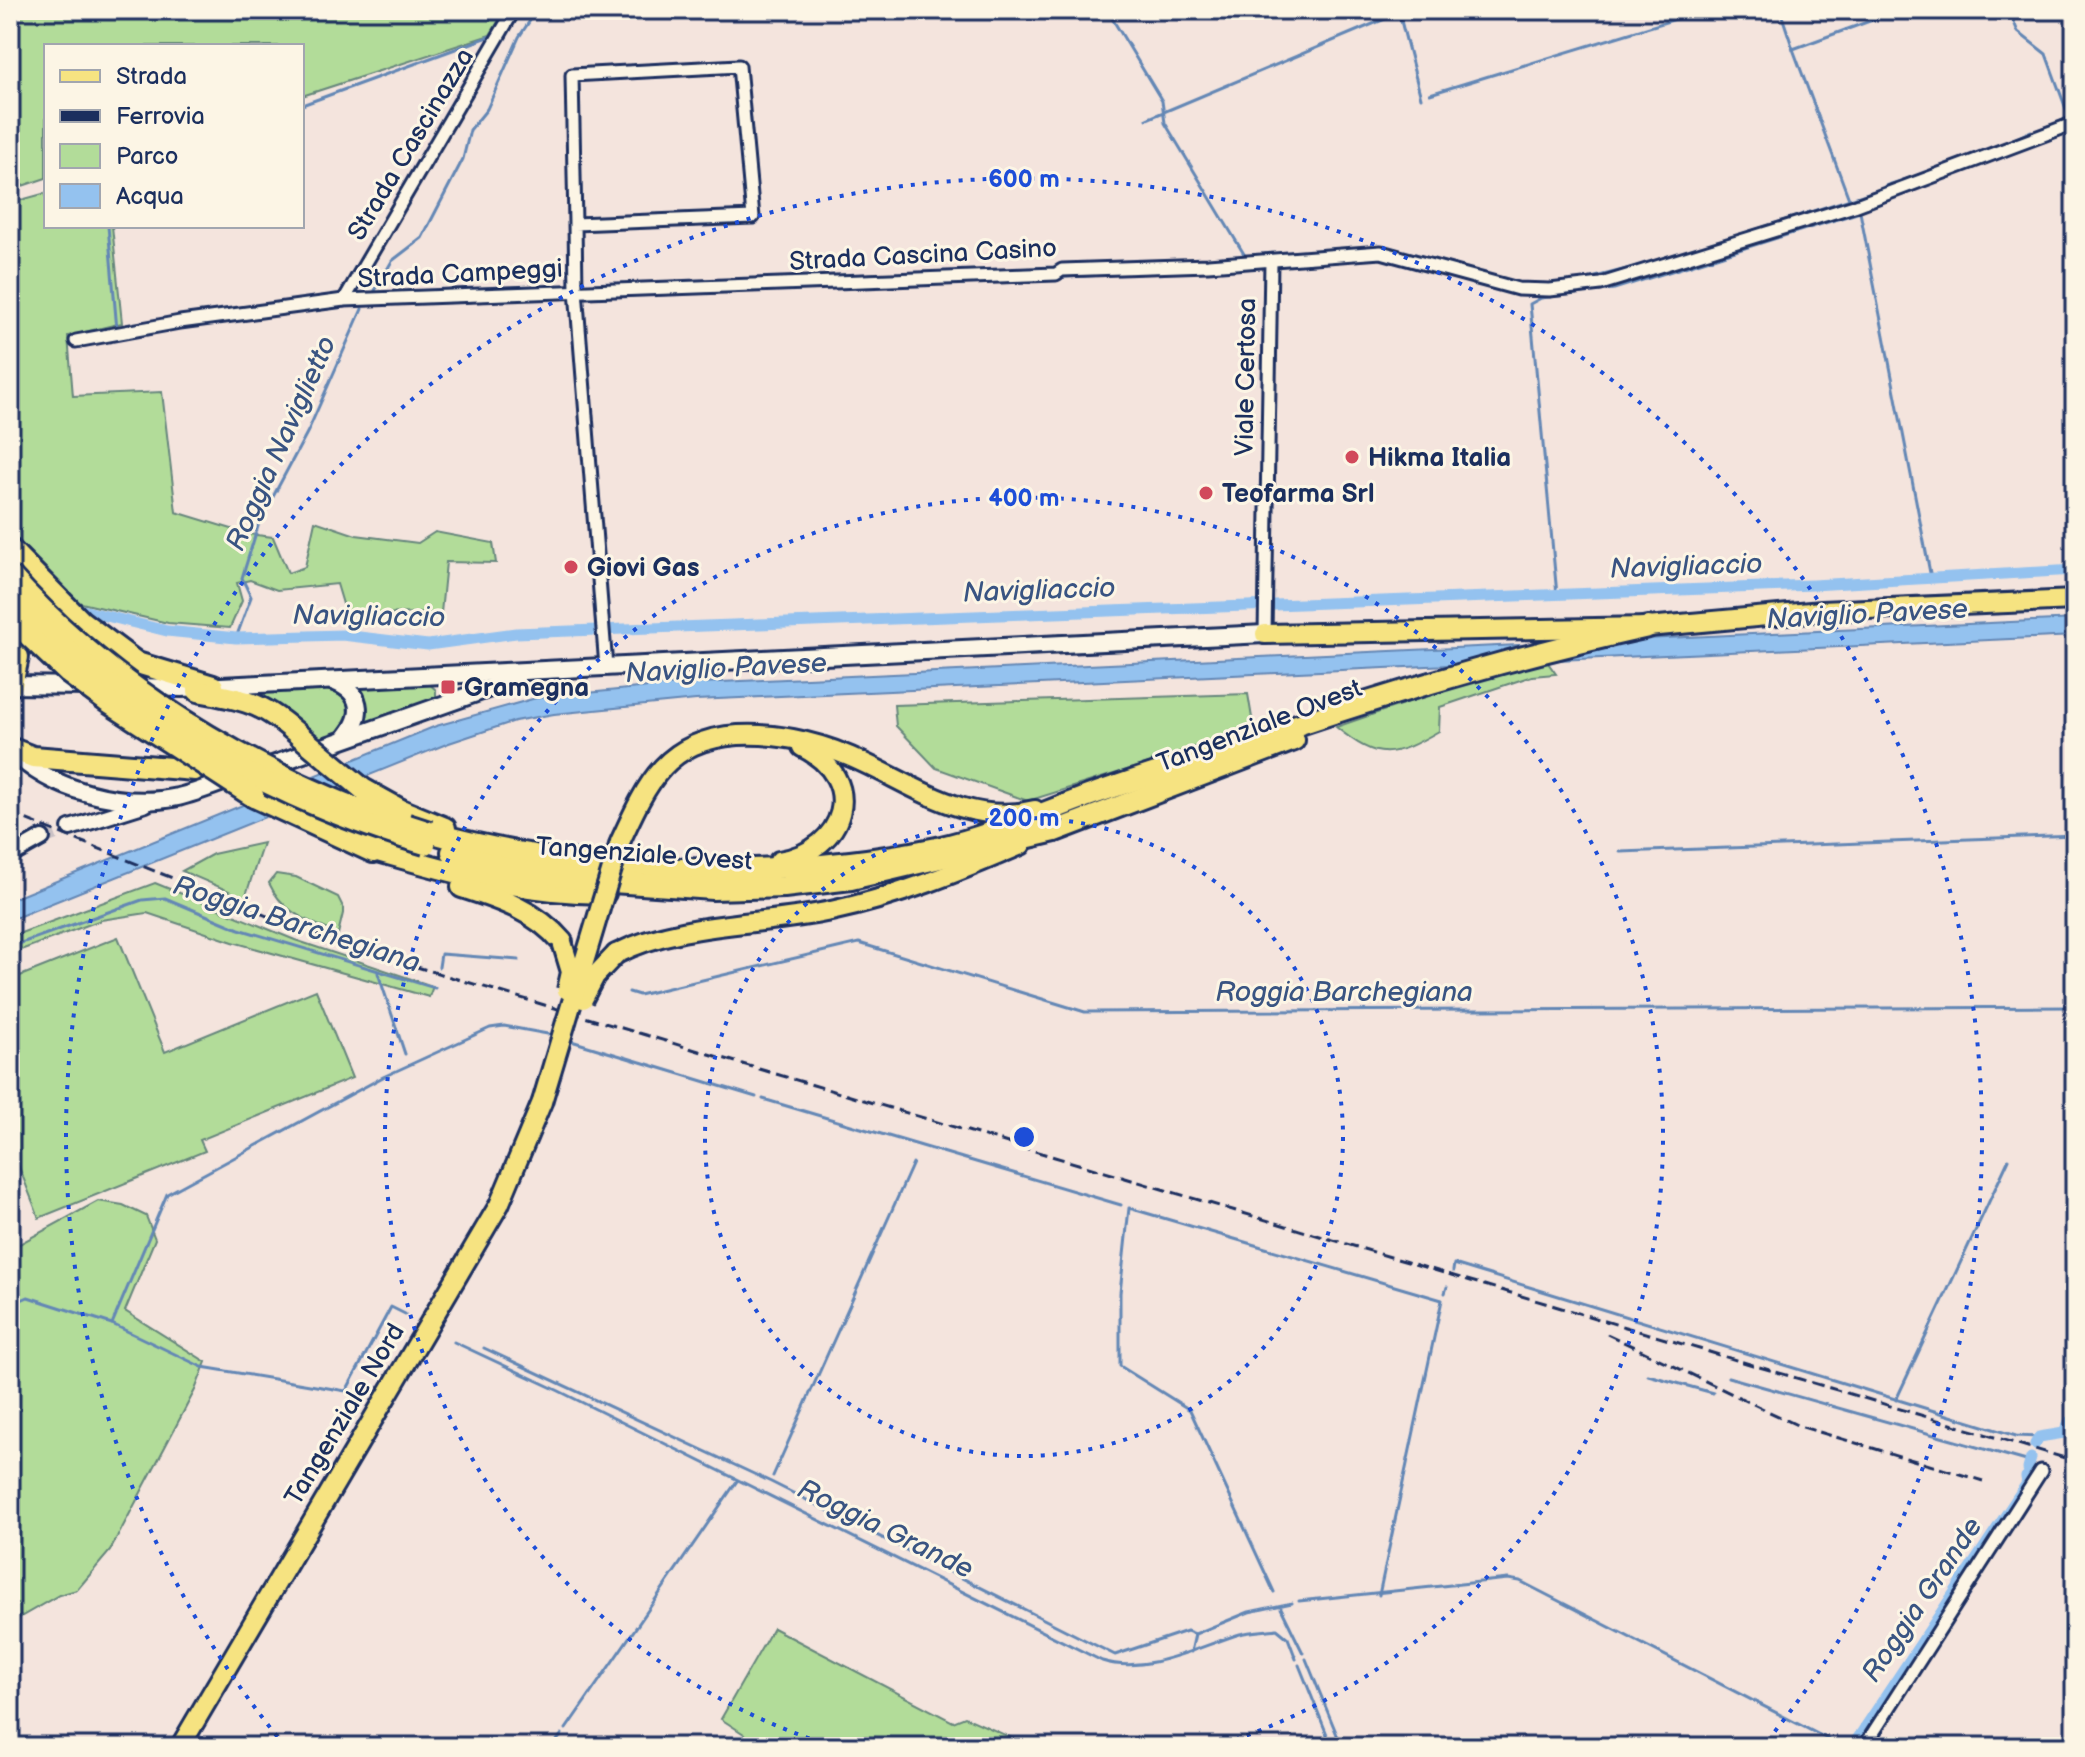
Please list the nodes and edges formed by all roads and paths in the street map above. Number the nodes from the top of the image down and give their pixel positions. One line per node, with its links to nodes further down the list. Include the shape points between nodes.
1 (514, 10): 6 (street, Strada Cascinazza)
2 (2075, 123): 4 (street, Strada Cascina Casino, via 1854,206 1601,284 1518,289 1381,252)
3 (575, 224): 3 (street, via 753,217 739,66 572,75); 5 (street)
4 (1271, 261): 5 (street, Strada Cascina Casino, via 1056,274); 14 (street, Viale Certosa)
5 (576, 290): 6 (street, Strada Campeggi); 16 (street, Strada Campeggi)
6 (344, 300): 7 (street, Strada Campeggi)
7 (76, 341)
8 (10, 549): 20 (highway, via 100,637 137,663)
9 (10, 575): 32 (highway, Tangenziale Ovest, bridge, via 62,627 148,695 240,753)
10 (10, 595): 32 (highway, Tangenziale Ovest, bridge, via 56,641 130,700 222,760 352,823)
11 (2075, 600): 13 (main road, via 1821,611)
12 (10, 618): 27 (highway, bridge, via 106,701)
13 (1648, 627): 14 (main road); 18 (highway, Tangenziale Ovest, via 1545,649)
14 (1265, 629): 16 (main road)
15 (10, 636): 21 (highway, via 18,657)
16 (606, 667): 17 (main road)
17 (549, 672): 19 (main road); 24 (main road)
18 (1461, 675): 28 (highway, Tangenziale Ovest); 30 (highway, Tangenziale Ovest)
19 (329, 680): 20 (main road); 24 (main road, via 349,689 359,705 358,719)
20 (213, 686): 22 (main road)
21 (14, 687): 22 (main road)
22 (182, 688): 34 (highway, bridge, via 249,700 268,709 363,789 401,810)
23 (769, 736): 28 (main road, via 826,747 972,811 1018,815); 36 (main road, via 812,752 834,775 841,807 832,833 817,849 792,859); 39 (main road, bridge, via 717,736 685,748 652,778 620,842)
24 (346, 737): 26 (main road)
25 (10, 748): 26 (main road, via 35,771 72,788 106,796); 27 (highway, bridge, via 33,757 195,770)
26 (175, 797): 29 (street)
27 (254, 797): 33 (highway)
28 (1080, 799): 36 (highway, Tangenziale Ovest, via 1017,825 936,848 796,867)
29 (70, 828)
30 (1055, 831): 37 (highway, Tangenziale Ovest, via 851,879); 39 (main road, bridge, via 944,878 873,900 670,935 616,954 585,995)
31 (42, 838): 35 (street)
32 (427, 838): 34 (highway, Tangenziale Ovest); 37 (highway, Tangenziale Ovest, via 505,868 584,880)
33 (364, 847): 37 (highway, via 481,880 546,891); 38 (highway, via 510,904 549,926)
34 (513, 851): 36 (highway, Tangenziale Ovest)
35 (10, 856)
36 (677, 868)
37 (713, 889)
38 (562, 942): 39 (main road, bridge, via 571,972)
39 (540, 1109): 41 (main road, Tangenziale Nord, via 499,1205)
40 (2040, 1474): 42 (street)
41 (180, 1747)
42 (1864, 1747)

